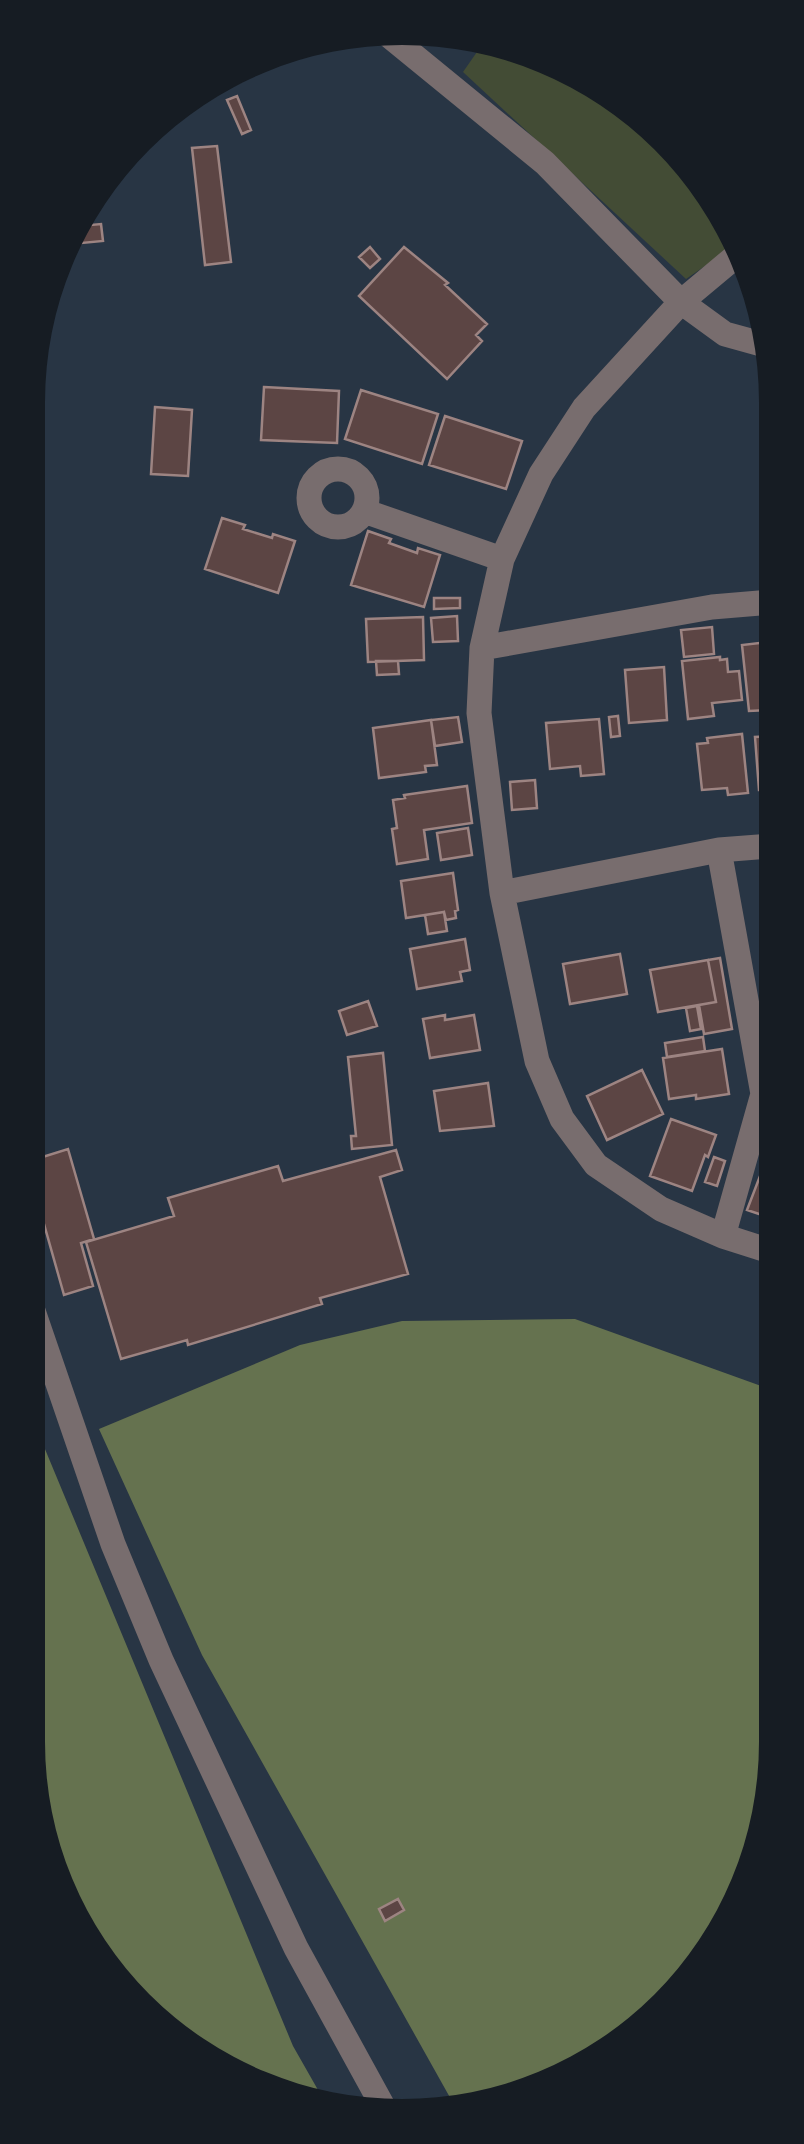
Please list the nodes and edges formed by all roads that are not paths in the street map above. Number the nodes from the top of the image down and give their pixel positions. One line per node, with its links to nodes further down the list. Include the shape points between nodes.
1 (401, 45): 3 (street, via 545,163)
2 (730, 261): 3 (street)
3 (681, 302): 4 (street, via 725,334); 6 (street, via 584,408 541,474)
4 (754, 342)
5 (364, 511): 6 (street)
6 (502, 559): 8 (street)
7 (759, 603): 8 (street)
8 (482, 648): 11 (street, via 479,713)
9 (759, 847): 10 (street)
10 (719, 850): 11 (street); 12 (street)
11 (502, 892): 14 (street, via 537,1061 562,1119 596,1166 660,1209)
12 (759, 1058)
13 (759, 1117): 14 (street)
14 (723, 1236): 15 (street)
15 (759, 1247)
16 (45, 1344): 17 (street, via 112,1544 161,1660 296,1948)
17 (378, 2098)

